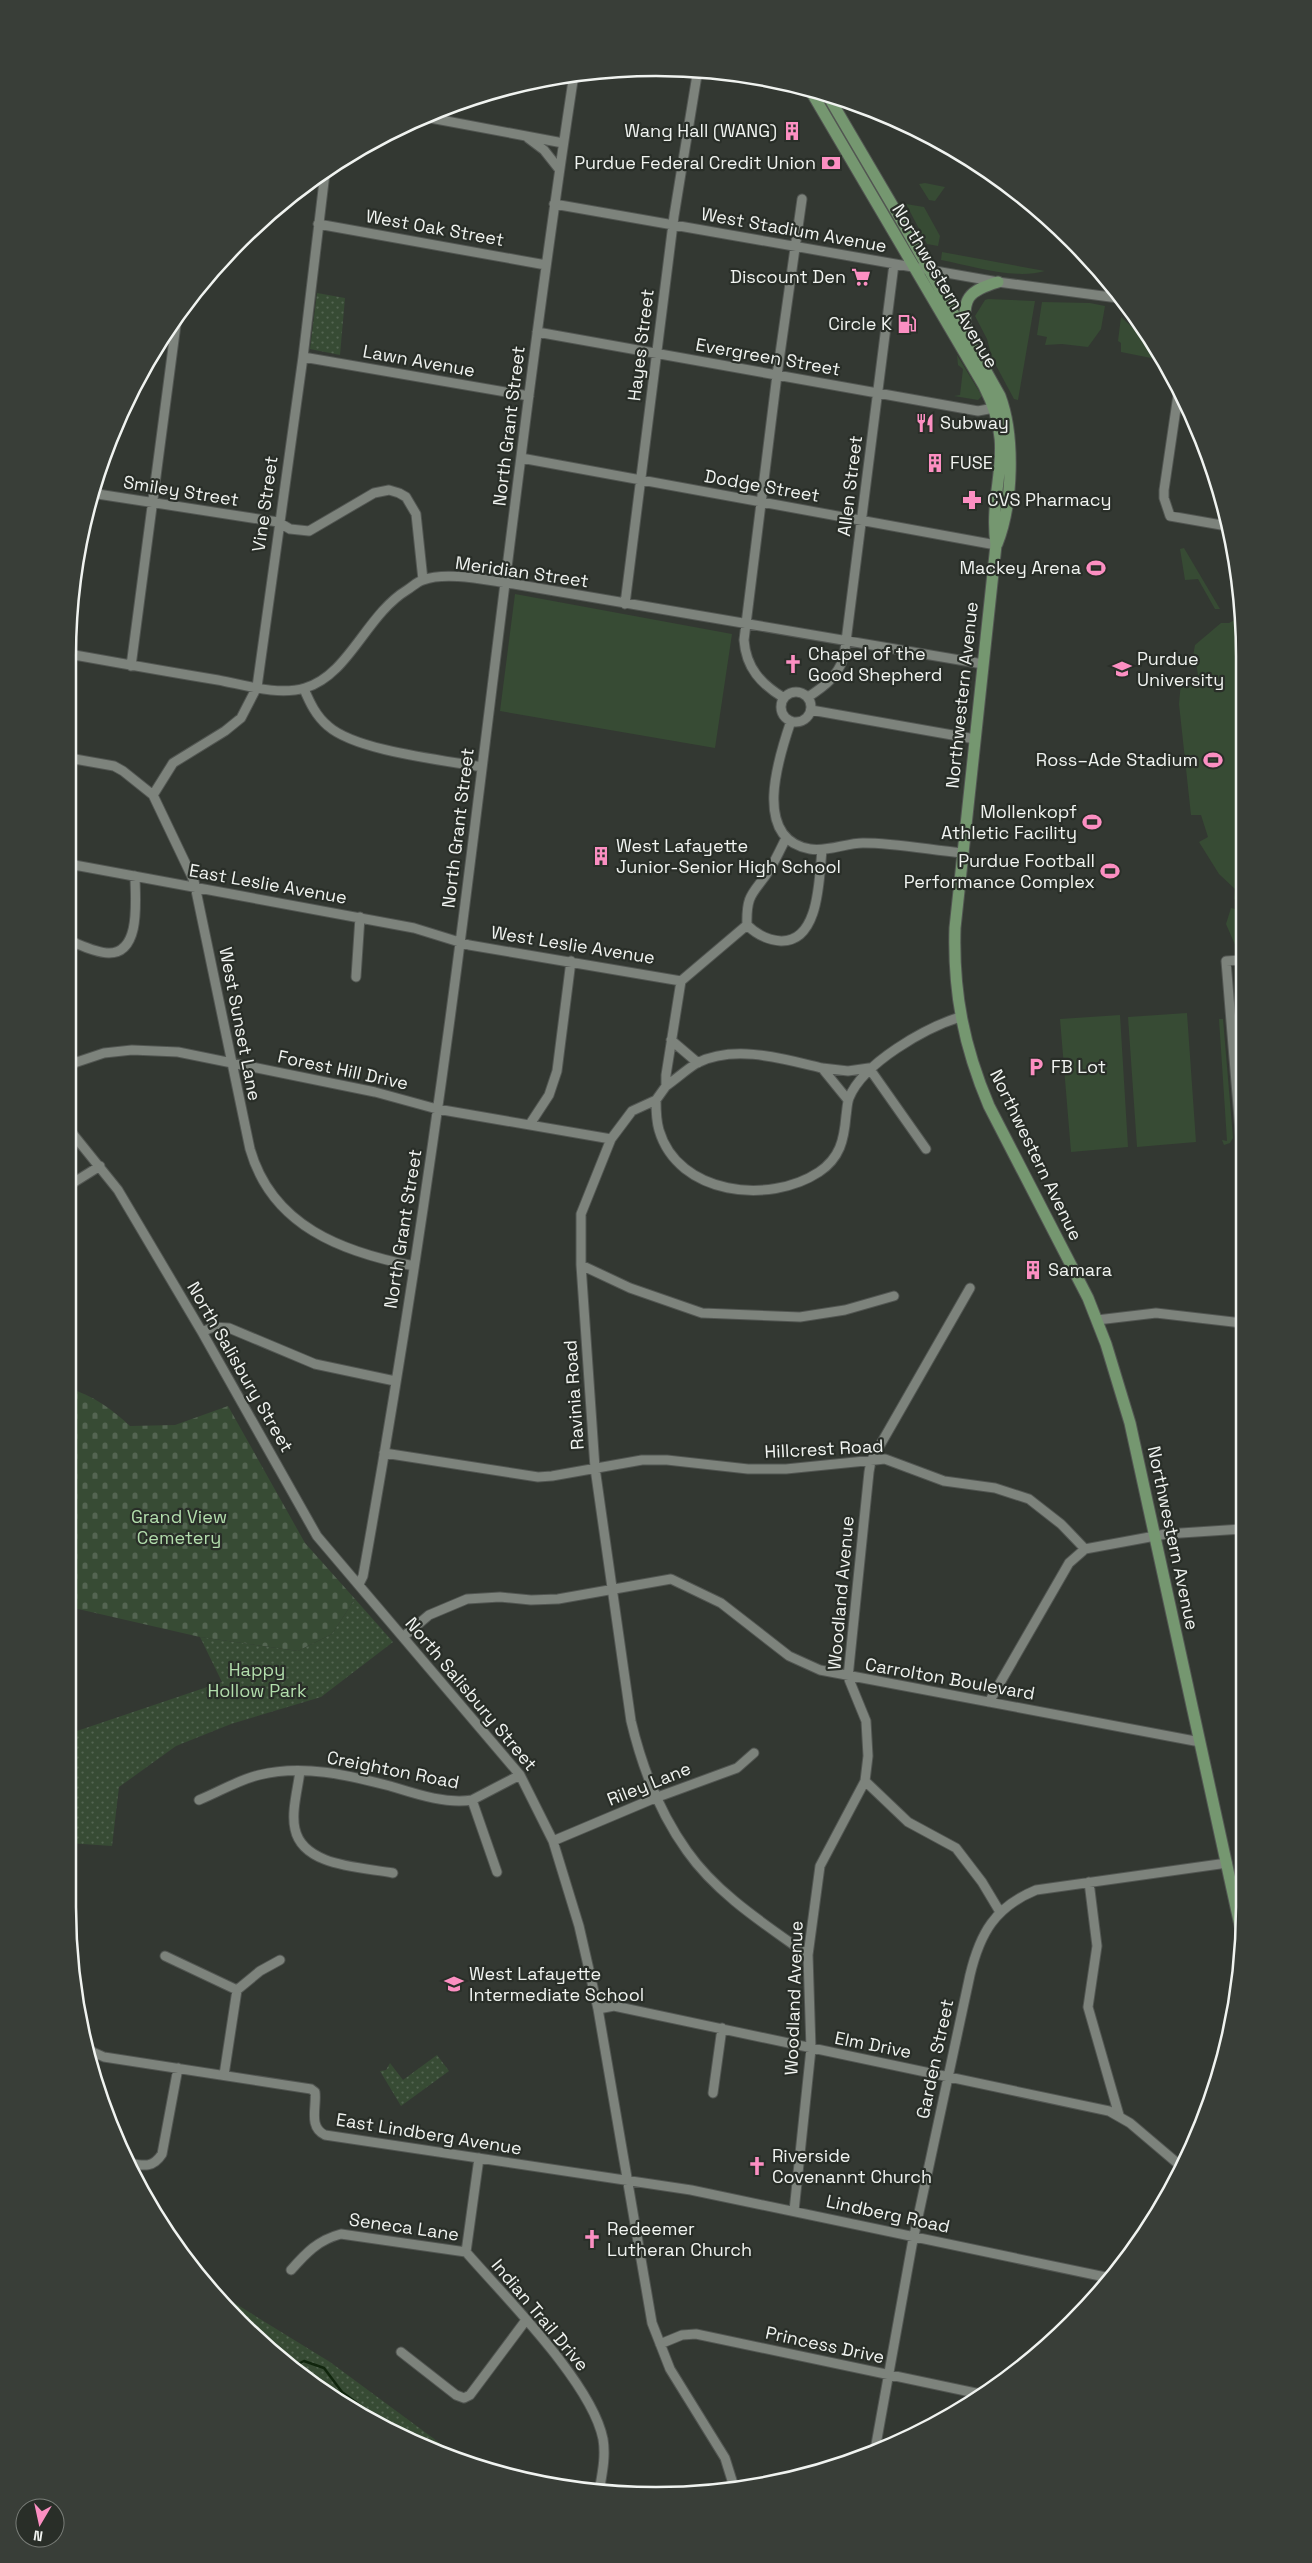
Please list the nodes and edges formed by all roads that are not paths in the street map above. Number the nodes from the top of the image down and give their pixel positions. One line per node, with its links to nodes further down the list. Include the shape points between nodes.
1 (696, 77): 13 (street, Hayes Street)
2 (573, 82): 7 (street, North Grant Street)
3 (815, 99): 17 (main road, Northwestern Avenue)
4 (833, 104): 18 (main road, Northwestern Avenue)
5 (435, 120): 6 (street)
6 (526, 136): 7 (street); 8 (street, via 544,150)
7 (563, 143): 8 (street, North Grant Street)
8 (558, 169): 11 (street, North Grant Street)
9 (324, 181): 12 (street, Vine Street)
10 (802, 199): 14 (street)
11 (554, 204): 13 (street, West Stadium Avenue); 16 (street, North Grant Street)
12 (318, 224): 16 (street, West Oak Street); 25 (street, Vine Street)
13 (673, 225): 14 (street, West Stadium Avenue); 24 (street, Hayes Street)
14 (794, 248): 15 (street, West Stadium Avenue); 26 (street)
15 (894, 264): 17 (street, West Stadium Avenue); 27 (street, Allen Street)
16 (546, 265): 21 (street, North Grant Street)
17 (913, 267): 18 (street, West Stadium Avenue); 30 (main road, Northwestern Avenue)
18 (929, 270): 19 (street, West Stadium Avenue); 23 (main road, Northwestern Avenue)
19 (998, 282): 20 (street, West Stadium Avenue); 23 (main road, via 980,288 968,298 964,311)
20 (1111, 297)
21 (537, 332): 24 (street, Evergreen Street); 28 (street, North Grant Street)
22 (175, 333): 35 (street)
23 (967, 334): 39 (main road, Northwestern Avenue, via 995,383 1008,423 1010,465 1002,530)
24 (656, 354): 26 (street, Evergreen Street); 32 (street, Hayes Street)
25 (303, 358): 28 (street, Lawn Avenue); 37 (street, Vine Street)
26 (777, 375): 27 (street, Evergreen Street); 34 (street)
27 (878, 393): 30 (street, Evergreen Street, via 978,411); 36 (street, Allen Street)
28 (529, 396): 31 (street, North Grant Street)
29 (1177, 402): 38 (street, via 1164,490 1170,516)
30 (994, 408): 39 (main road, Northwestern Avenue, via 1002,450 994,528)
31 (521, 458): 32 (street, Dodge Street); 41 (street, North Grant Street)
32 (641, 480): 34 (street, Dodge Street); 42 (street, Hayes Street)
33 (100, 494): 35 (street, Smiley Street)
34 (761, 503): 36 (street, Dodge Street); 43 (street)
35 (153, 504): 37 (street, Smiley Street); 47 (street)
36 (862, 521): 39 (street, Dodge Street); 44 (street, Allen Street)
37 (278, 522): 40 (street, Smiley Street, via 309,531 374,493 389,490 399,493 406,497 416,514); 48 (street, Vine Street)
38 (1221, 525)
39 (996, 546): 46 (main road, Northwestern Avenue)
40 (423, 580): 41 (street, Meridian Street, via 450,577); 49 (street, Meridian Street, via 389,602 330,675)
41 (504, 583): 42 (street, Meridian Street); 56 (street, North Grant Street)
42 (624, 604): 43 (street, Meridian Street)
43 (745, 624): 44 (street, Meridian Street); 51 (street, via 745,646 752,669 768,689)
44 (847, 640): 46 (street, Meridian Street); 50 (street, Allen Street, via 840,670 828,684)
45 (76, 655): 47 (street, Meridian Street)
46 (983, 664): 54 (main road, Northwestern Avenue)
47 (131, 666): 48 (street, Meridian Street)
48 (257, 687): 49 (street, Meridian Street, via 292,691); 57 (street, Vine Street, via 240,718 215,738 182,756 167,771)
49 (304, 688): 56 (street, via 319,718 342,736 367,746)
50 (808, 697): 51 (street, via 796,692); 52 (street)
51 (784, 698): 53 (street, via 782,711)
52 (811, 710): 53 (street, via 804,720); 54 (street)
53 (791, 721): 58 (street, via 779,757 774,801 774,815)
54 (975, 740): 60 (main road, Northwestern Avenue)
55 (76, 759): 57 (street, West Sunset Lane, via 118,768)
56 (482, 767): 67 (street, North Grant Street)
57 (153, 795): 63 (street, West Sunset Lane)
58 (786, 838): 59 (street, via 799,846); 65 (street, via 769,870 751,892 746,908)
59 (822, 850): 60 (street, via 869,843); 65 (street, via 814,913 802,933 786,941 774,940 754,932)
60 (962, 853): 72 (main road, Northwestern Avenue, via 954,951)
61 (76, 865): 62 (street, East Leslie Avenue)
62 (135, 876): 63 (street, East Leslie Avenue); 66 (street, via 134,928 124,948 111,953)
63 (196, 887): 64 (street, East Leslie Avenue); 76 (street, West Sunset Lane)
64 (360, 917): 67 (street, East Leslie Avenue); 70 (street)
65 (747, 925): 71 (street)
66 (76, 942)
67 (460, 942): 68 (street, West Leslie Avenue); 83 (street, North Grant Street)
68 (571, 961): 71 (street, West Leslie Avenue); 84 (street, via 558,1071 549,1095)
69 (1236, 961): 79 (street, via 1226,962)
70 (356, 977)
71 (681, 981): 73 (street)
72 (960, 1017): 78 (street, via 923,1034); 94 (main road, Northwestern Avenue, via 989,1106)
73 (671, 1040): 75 (street); 80 (street)
74 (76, 1062): 76 (street, Forest Hill Drive, via 104,1053 152,1050 178,1052)
75 (698, 1063): 77 (street, via 735,1054 754,1054); 80 (street)
76 (232, 1064): 83 (street, Forest Hill Drive, via 375,1092); 91 (street, West Sunset Lane, via 255,1168 269,1194 294,1218 336,1243 366,1255)
77 (822, 1068): 78 (street, via 848,1071); 82 (street)
78 (869, 1068): 82 (street); 87 (street)
79 (1236, 1083)
80 (666, 1086): 81 (street, Ravinia Road)
81 (656, 1100): 82 (street, via 659,1131 683,1166 700,1179 719,1186 764,1191 802,1180 831,1162 842,1147); 86 (street, Ravinia Road, via 632,1111)
82 (848, 1100)
83 (437, 1109): 84 (street, Forest Hill Drive); 91 (street, North Grant Street)
84 (530, 1124): 86 (street, Forest Hill Drive)
85 (76, 1138): 88 (street, North Salisbury Street)
86 (611, 1139): 90 (street, Ravinia Road, via 583,1206)
87 (926, 1149)
88 (100, 1166): 89 (street); 96 (street, North Salisbury Street, via 118,1190)
89 (76, 1181)
90 (581, 1265): 93 (street, via 630,1288 702,1313 800,1317 845,1310); 100 (street, Ravinia Road)
91 (414, 1266): 97 (street, North Grant Street)
92 (970, 1288): 99 (street, Woodland Avenue)
93 (894, 1296)
94 (1097, 1320): 95 (street, via 1156,1314); 102 (main road, Northwestern Avenue, via 1130,1423)
95 (1236, 1322)
96 (202, 1332): 97 (street, via 213,1327 230,1328 315,1364); 104 (street, North Salisbury Street, via 317,1536)
97 (395, 1381): 98 (street, North Grant Street)
98 (384, 1453): 100 (street, Hillcrest Road, via 538,1476); 104 (street, North Grant Street)
99 (871, 1461): 100 (street, Hillcrest Road, via 748,1469 642,1460); 103 (street, Hillcrest Road, via 892,1460 944,1481 995,1488 1029,1499 1061,1524); 107 (street, Woodland Avenue)
100 (595, 1468): 105 (street, Ravinia Road)
101 (1236, 1529): 102 (street)
102 (1156, 1536): 103 (street); 109 (main road, Northwestern Avenue)
103 (1086, 1550): 108 (street, via 1069,1562)
104 (359, 1584): 106 (street, North Salisbury Street)
105 (611, 1589): 106 (street, Carrolton Boulevard, via 558,1599 467,1599 429,1615); 107 (street, Carrolton Boulevard, via 671,1579 722,1603 789,1656 820,1670); 114 (street, Ravinia Road, via 631,1721)
106 (403, 1637): 112 (street, North Salisbury Street)
107 (848, 1677): 108 (street, Carrolton Boulevard); 113 (street, Woodland Avenue, via 866,1721 868,1756)
108 (989, 1702): 109 (street, Carrolton Boulevard)
109 (1200, 1742): 118 (main road, Northwestern Avenue)
110 (754, 1753): 114 (street, Riley Lane, via 736,1768)
111 (300, 1771): 115 (street, Creighton Road, via 258,1775); 116 (street, Creighton Road, via 331,1772 438,1798); 120 (street, via 294,1827 304,1849 320,1859)
112 (520, 1775): 116 (street, Creighton Road); 117 (street, North Salisbury Street)
113 (865, 1782): 123 (street, via 908,1822 956,1848); 124 (street, Woodland Avenue, via 820,1866)
114 (655, 1798): 117 (street, Riley Lane); 124 (street, Ravinia Road, via 687,1852 721,1888)
115 (199, 1800)
116 (472, 1800): 119 (street)
117 (553, 1841): 128 (street, North Salisbury Street, via 579,1926)
118 (1226, 1863): 121 (street, Garden Street); 122 (main road, Northwestern Avenue)
119 (497, 1872)
120 (393, 1873)
121 (1089, 1882): 123 (street, Garden Street, via 1036,1890); 136 (street, via 1098,1946 1088,2007)
122 (1236, 1908)
123 (1000, 1912): 134 (street, Garden Street, via 985,1930 975,1953)
124 (808, 1955): 130 (street, Woodland Avenue)
125 (165, 1956): 127 (street)
126 (280, 1960): 127 (street)
127 (237, 1990): 133 (street)
128 (598, 2008): 129 (street, Elm Drive, via 614,2006); 140 (street, North Salisbury Street)
129 (722, 2028): 130 (street, Elm Drive); 135 (street)
130 (810, 2049): 134 (street, Elm Drive); 141 (street, Woodland Avenue)
131 (95, 2053): 132 (street, East Lindberg Avenue)
132 (178, 2068): 133 (street, East Lindberg Avenue); 139 (street, via 162,2154 157,2162 148,2166)
133 (224, 2075): 137 (street, East Lindberg Avenue, via 311,2089 316,2097 314,2124 325,2135)
134 (948, 2076): 136 (street, Elm Drive); 142 (street, Garden Street)
135 (713, 2093)
136 (1119, 2115): 138 (street, Elm Drive)
137 (480, 2158): 140 (street, East Lindberg Avenue); 143 (street, Indian Trail Drive)
138 (1176, 2162)
139 (137, 2164)
140 (629, 2180): 141 (street, Lindberg Road); 147 (street, North Salisbury Street, via 647,2304)
141 (794, 2211): 142 (street, Lindberg Road)
142 (914, 2236): 145 (street, Lindberg Road); 149 (street, Garden Street)
143 (466, 2252): 144 (street, Seneca Lane, via 341,2234 310,2248); 146 (street, Indian Trail Drive)
144 (291, 2270)
145 (1102, 2276)
146 (526, 2320): 148 (street, via 470,2395 464,2398); 153 (street, Indian Trail Drive, via 577,2383 594,2413 605,2455)
147 (660, 2344): 149 (street, Princess Drive, via 682,2335 696,2334); 152 (street, North Salisbury Street, via 682,2390 724,2458)
148 (401, 2352)
149 (889, 2375): 150 (street, Princess Drive); 151 (street, Garden Street)
150 (973, 2392)
151 (876, 2444)
152 (732, 2482)
153 (600, 2484)

